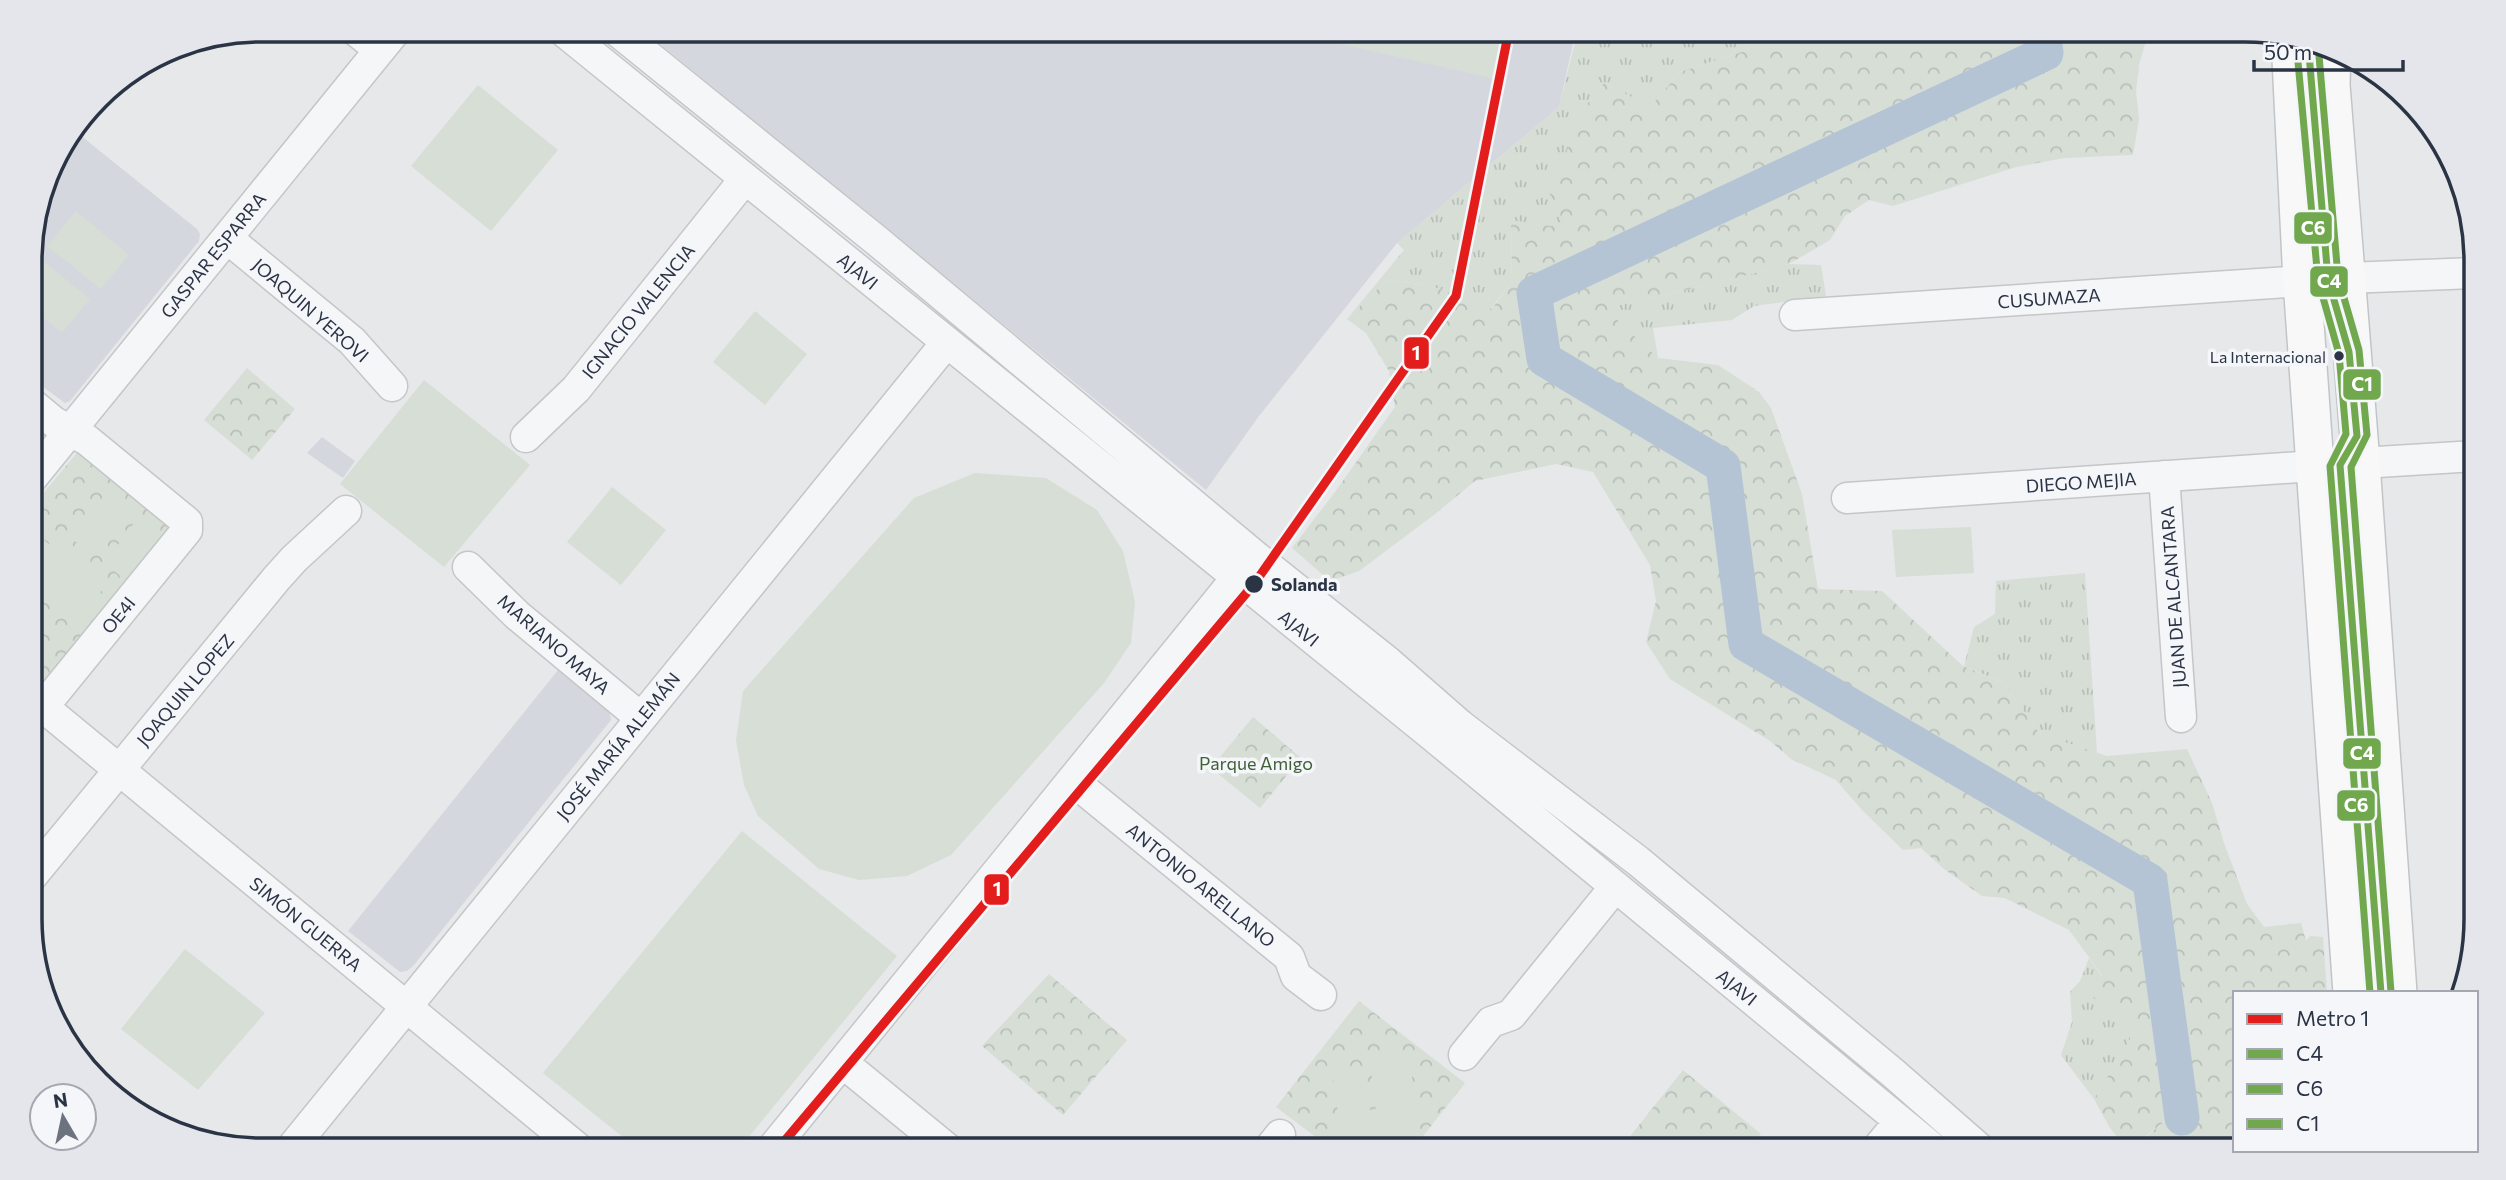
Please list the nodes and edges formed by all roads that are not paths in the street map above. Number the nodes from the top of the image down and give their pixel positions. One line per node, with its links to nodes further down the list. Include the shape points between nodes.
1 (386, 42): 7 (street, GASPAR ESPARRA)
2 (577, 42): 6 (street, AJAVI)
3 (631, 42): 25 (street, AJAVI, via 876,240)
4 (2290, 47): 10 (main road)
5 (2332, 60): 9 (main road)
6 (744, 180): 12 (street, AJAVI); 16 (street, IGNACIO VALENCIA, via 576,389)
7 (227, 238): 13 (street, JOAQUIN YEROVI, via 352,341); 15 (street, GASPAR ESPARRA)
8 (2464, 273): 9 (street)
9 (2347, 278): 18 (main road)
10 (2302, 281): 11 (street, CUSUMAZA); 20 (main road)
11 (1796, 315)
12 (947, 342): 25 (street, AJAVI); 29 (street, JOSÉ MARÍA ALEMÁN)
13 (392, 386)
14 (42, 412): 15 (street)
15 (70, 431): 19 (street, GASPAR ESPARRA); 26 (street, OE4I, via 187,522 187,530)
16 (526, 437)
17 (2464, 457): 18 (street)
18 (2361, 463): 35 (main road)
19 (42, 466)
20 (2314, 466): 21 (street, DIEGO MEJIA); 34 (main road)
21 (2164, 477): 22 (street, DIEGO MEJIA); 28 (street, JUAN DE ALCANTARA)
22 (1847, 498)
23 (346, 511): 30 (street, JOAQUIN LOPEZ, via 294,559)
24 (468, 567): 29 (street, MARIANO MAYA, via 517,615)
25 (1246, 567): 31 (street); 33 (street, AJAVI, via 1428,732); 47 (street, AJAVI, via 1388,662 1460,725 1638,861)
26 (42, 696)
27 (42, 706): 30 (street, SIMÓN GUERRA)
28 (2181, 717)
29 (641, 718): 37 (street, JOSÉ MARÍA ALEMÁN)
30 (118, 771): 32 (street, JOAQUIN LOPEZ); 37 (street, SIMÓN GUERRA)
31 (1072, 780): 36 (street, ANTONIO ARELLANO, via 1289,957 1296,976); 39 (street)
32 (42, 864)
33 (1615, 887): 38 (street, via 1511,1016 1491,1022); 40 (street, AJAVI)
34 (2352, 991)
35 (2398, 991)
36 (1321, 995)
37 (407, 1006): 41 (street, JOSÉ MARÍA ALEMÁN); 42 (street, SIMÓN GUERRA)
38 (1464, 1055)
39 (843, 1063): 43 (street); 44 (street)
40 (1899, 1122): 45 (street); 46 (street, AJAVI)
41 (300, 1138)
42 (566, 1138)
43 (781, 1138)
44 (934, 1138)
45 (1886, 1138)
46 (1920, 1138)
47 (1967, 1138)

